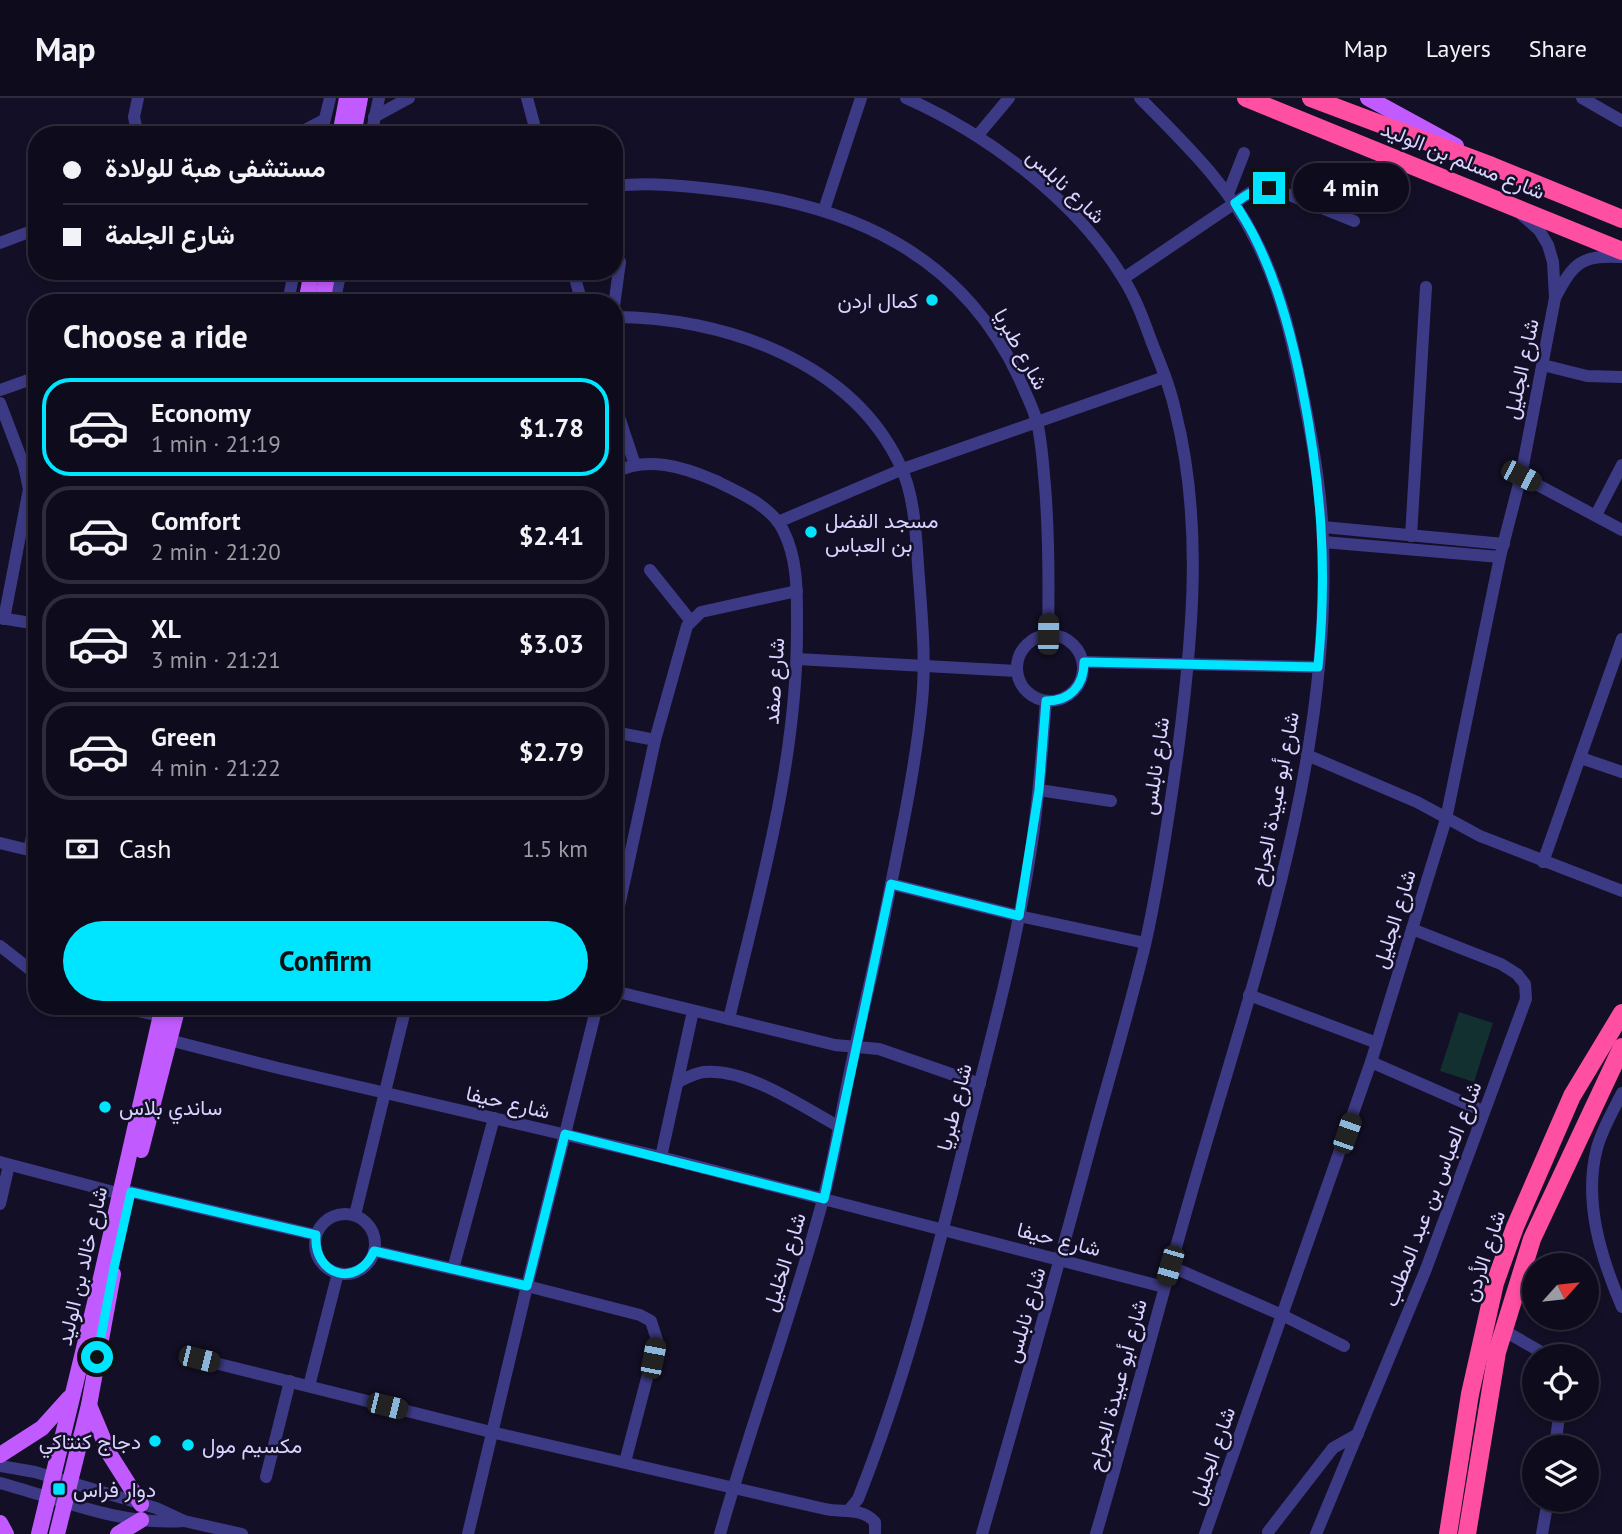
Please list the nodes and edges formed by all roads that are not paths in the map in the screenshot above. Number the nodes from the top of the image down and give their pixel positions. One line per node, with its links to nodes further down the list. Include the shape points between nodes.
1 (138, 98): 19 (street)
2 (330, 98): 17 (street)
3 (347, 98): 22 (main road)
4 (360, 98): 23 (main road)
5 (379, 98): 16 (street)
6 (408, 98): 16 (street)
7 (527, 98): 25 (street)
8 (861, 98): 32 (street)
9 (906, 98): 26 (street, شارع نابلس)
10 (1009, 98): 26 (street)
11 (1140, 98): 30 (street, شارع أبو عبيدة الجراح)
12 (1246, 98): 31 (highway, شارع مسلم بن الوليد)
13 (1311, 98): 28 (highway, شارع مسلم بن الوليد)
14 (1368, 98): 28 (main road)
15 (1582, 98): 18 (street)
16 (374, 117): 24 (street)
17 (324, 120): 20 (street); 21 (street)
18 (1622, 121)
19 (136, 126)
20 (312, 126)
21 (323, 126)
22 (342, 126)
23 (355, 126)
24 (372, 126)
25 (535, 126)
26 (978, 135): 39 (street, شارع نابلس, via 1070,211)
27 (1244, 153): 30 (street)
28 (1492, 166): 33 (highway, شارع مسلم بن الوليد)
29 (623, 186): 32 (street, شارع طبريا, via 699,187)
30 (1232, 199): 34 (street, via 1269,188); 39 (street); 60 (street, شارع أبو عبيدة الجراح, via 1256,240 1293,345)
31 (1508, 203): 37 (highway, شارع مسلم بن الوليد); 41 (street, شارع الجليل, via 1548,244)
32 (824, 210): 49 (street, شارع طبريا, via 905,248 965,295 994,331)
33 (1622, 219)
34 (1354, 221)
35 (28, 232): 36 (street)
36 (0, 243)
37 (1622, 251)
38 (1622, 257): 41 (street, شارع الجليل, via 1592,257 1578,263)
39 (1124, 278): 44 (street, شارع نابلس)
40 (1426, 287): 62 (street)
41 (1555, 298): 43 (street, شارع الجليل)
42 (623, 318): 53 (street, شارع الخليل, via 708,328 779,351 854,402 888,442)
43 (1543, 365): 45 (street, via 1587,376); 55 (street, شارع الجليل)
44 (1165, 377): 49 (street); 74 (street, شارع نابلس, via 1186,467 1191,515)
45 (1622, 377)
46 (28, 380): 47 (street)
47 (0, 390)
48 (0, 403): 56 (street)
49 (1037, 421): 53 (street); 70 (street, شارع طبريا, via 1047,521)
50 (623, 429): 51 (street)
51 (635, 465): 54 (street, شارع صفد); 59 (street, شارع صفد, via 696,473 752,501)
52 (1622, 465): 58 (street)
53 (903, 469): 59 (street); 75 (street, شارع الخليل, via 917,548)
54 (623, 470)
55 (1521, 476): 58 (street); 64 (street, شارع الجليل)
56 (28, 484)
57 (28, 494): 67 (street)
58 (1596, 515): 61 (street)
59 (778, 522): 66 (street, شارع صفد, via 790,549)
60 (1323, 527): 62 (street); 63 (street, شارع أبو عبيدة الجراح)
61 (1622, 530)
62 (1411, 536): 64 (street)
63 (1323, 541): 64 (street); 76 (street, شارع أبو عبيدة الجراح)
64 (1502, 550): 86 (street, شارع الجليل)
65 (650, 570): 68 (street)
66 (797, 591): 68 (street, via 701,612); 72 (street, شارع صفد)
67 (2, 618): 69 (street)
68 (690, 620): 80 (street)
69 (28, 622)
70 (1048, 634): 73 (street, via 1071,641); 77 (street, via 1025,646)
71 (1622, 639): 82 (street)
72 (797, 659): 75 (street); 106 (street, شارع صفد, via 781,799)
73 (1084, 662): 74 (street); 78 (street, via 1081,682 1074,691)
74 (1189, 663): 76 (street); 95 (street, شارع نابلس)
75 (923, 665): 77 (street); 91 (street, شارع الخليل, via 916,746)
76 (1318, 667): 81 (street, شارع أبو عبيدة الجراح)
77 (1017, 671): 78 (street, via 1026,691)
78 (1046, 701): 84 (street, شارع طبريا)
79 (623, 734): 80 (street)
80 (655, 740): 89 (street)
81 (1307, 755): 86 (street); 99 (street, شارع أبو عبيدة الجراح)
82 (1581, 758): 83 (street); 90 (street)
83 (1622, 772)
84 (1039, 790): 85 (street); 93 (street, شارع طبريا)
85 (1111, 801)
86 (1446, 819): 90 (street); 94 (street, شارع الجليل)
87 (0, 843): 88 (street)
88 (28, 850)
89 (623, 860)
90 (1543, 862): 92 (street)
91 (891, 884): 93 (street); 110 (street, شارع الخليل)
92 (1622, 891)
93 (1019, 916): 95 (street); 113 (street, شارع طبريا)
94 (1412, 929): 108 (street, شارع الجليل); 116 (street, شارع العباس بن عبد المطلب, via 1501,964 1525,984 1526,999)
95 (1145, 943): 131 (street, شارع نابلس)
96 (0, 946): 97 (street)
97 (28, 968)
98 (623, 993): 100 (street)
99 (1249, 995): 108 (street); 132 (street, شارع أبو عبيدة الجراح)
100 (692, 1011): 106 (street); 112 (street)
101 (1622, 1013): 126 (highway, شارع الأردن, via 1572,1096)
102 (161, 1015): 122 (main road, شارع خالد بن الوليد)
103 (176, 1015): 107 (main road, شارع خالد بن الوليد)
104 (404, 1015): 114 (street)
105 (595, 1015): 119 (street)
106 (729, 1019): 110 (street)
107 (169, 1040): 114 (street, شارع حيفا); 122 (main road, شارع خالد بن الوليد)
108 (1377, 1043): 111 (street, شارع الجليل)
109 (1622, 1047): 127 (highway, شارع الأردن)
110 (855, 1048): 113 (street, via 879,1049); 118 (street, شارع الخليل)
111 (1371, 1062): 116 (street); 138 (street, شارع الجليل)
112 (678, 1082): 118 (street, via 704,1072 742,1078); 120 (street)
113 (980, 1084): 128 (street, شارع طبريا)
114 (384, 1093): 117 (street, شارع حيفا); 125 (street)
115 (1622, 1093): 137 (street, via 1597,1150 1592,1192 1604,1261)
116 (1483, 1111): 148 (street, شارع العباس بن عبد المطلب, via 1426,1269)
117 (494, 1118): 119 (street, شارع حيفا); 133 (street)
118 (838, 1126): 123 (street, شارع الخليل)
119 (565, 1134): 120 (street, شارع حيفا); 135 (street)
120 (661, 1157): 123 (street, شارع حيفا)
121 (4, 1164): 122 (street); 124 (street)
122 (126, 1193): 129 (street); 145 (main road, شارع خالد بن الوليد); 146 (main road, شارع خالد بن الوليد)
123 (824, 1199): 128 (street, شارع حيفا); 156 (street, شارع الخليل)
124 (0, 1204)
125 (355, 1215): 129 (street, via 331,1217); 130 (street, via 372,1229)
126 (1520, 1216): 127 (highway); 176 (highway, شارع الأردن, via 1495,1283 1469,1394)
127 (1540, 1224): 139 (highway, شارع الأردن)
128 (943, 1230): 131 (street, شارع حيفا); 159 (street, شارع طبريا, via 891,1413 858,1499)
129 (316, 1235): 134 (street, via 319,1258)
130 (374, 1251): 133 (street); 134 (street, via 365,1267)
131 (1061, 1259): 136 (street, شارع حيفا); 172 (street, شارع نابلس)
132 (1170, 1266): 136 (street, شارع أبو عبيدة الجراح); 138 (street)
133 (453, 1269): 135 (street)
134 (338, 1273): 144 (street)
135 (527, 1286): 147 (street); 150 (street, via 651,1321 657,1340)
136 (1164, 1287): 173 (street, شارع أبو عبيدة الجراح)
137 (1622, 1307)
138 (1282, 1315): 141 (street); 174 (street, شارع الجليل)
139 (1503, 1330): 140 (street); 177 (highway, شارع الأردن)
140 (1527, 1344)
141 (1344, 1346)
142 (199, 1359): 143 (street)
143 (290, 1381): 144 (street); 152 (street)
144 (309, 1386): 147 (street)
145 (71, 1396): 149 (main road, via 43,1427); 153 (main road, شارع خالد بن الوليد)
146 (89, 1405): 155 (main road, شارع خالد بن الوليد); 160 (main road)
147 (491, 1432): 150 (street); 169 (street)
148 (1358, 1434): 163 (street, via 1333,1448); 175 (street, شارع العباس بن عبد المطلب)
149 (0, 1455)
150 (625, 1462): 156 (street)
151 (0, 1466): 153 (street)
152 (266, 1477)
153 (51, 1478): 155 (street); 157 (main road, شارع خالد بن الوليد)
154 (0, 1483): 157 (street)
155 (71, 1483): 158 (main road, شارع خالد بن الوليد); 160 (street)
156 (733, 1488): 159 (street); 170 (street, شارع الخليل)
157 (47, 1496): 158 (street); 165 (main road, شارع خالد بن الوليد)
158 (66, 1502): 160 (street); 166 (main road, شارع خالد بن الوليد)
159 (849, 1510): 171 (street, via 874,1519)
160 (141, 1512): 167 (main road); 168 (street)
161 (1546, 1512): 178 (street)
162 (0, 1523): 164 (main road)
163 (1268, 1532)
164 (6, 1534)
165 (39, 1534)
166 (57, 1534)
167 (118, 1534)
168 (242, 1534)
169 (468, 1534)
170 (720, 1534)
171 (875, 1534)
172 (982, 1534)
173 (1096, 1534)
174 (1205, 1534)
175 (1316, 1534)
176 (1448, 1534)
177 (1467, 1534)
178 (1542, 1534)

